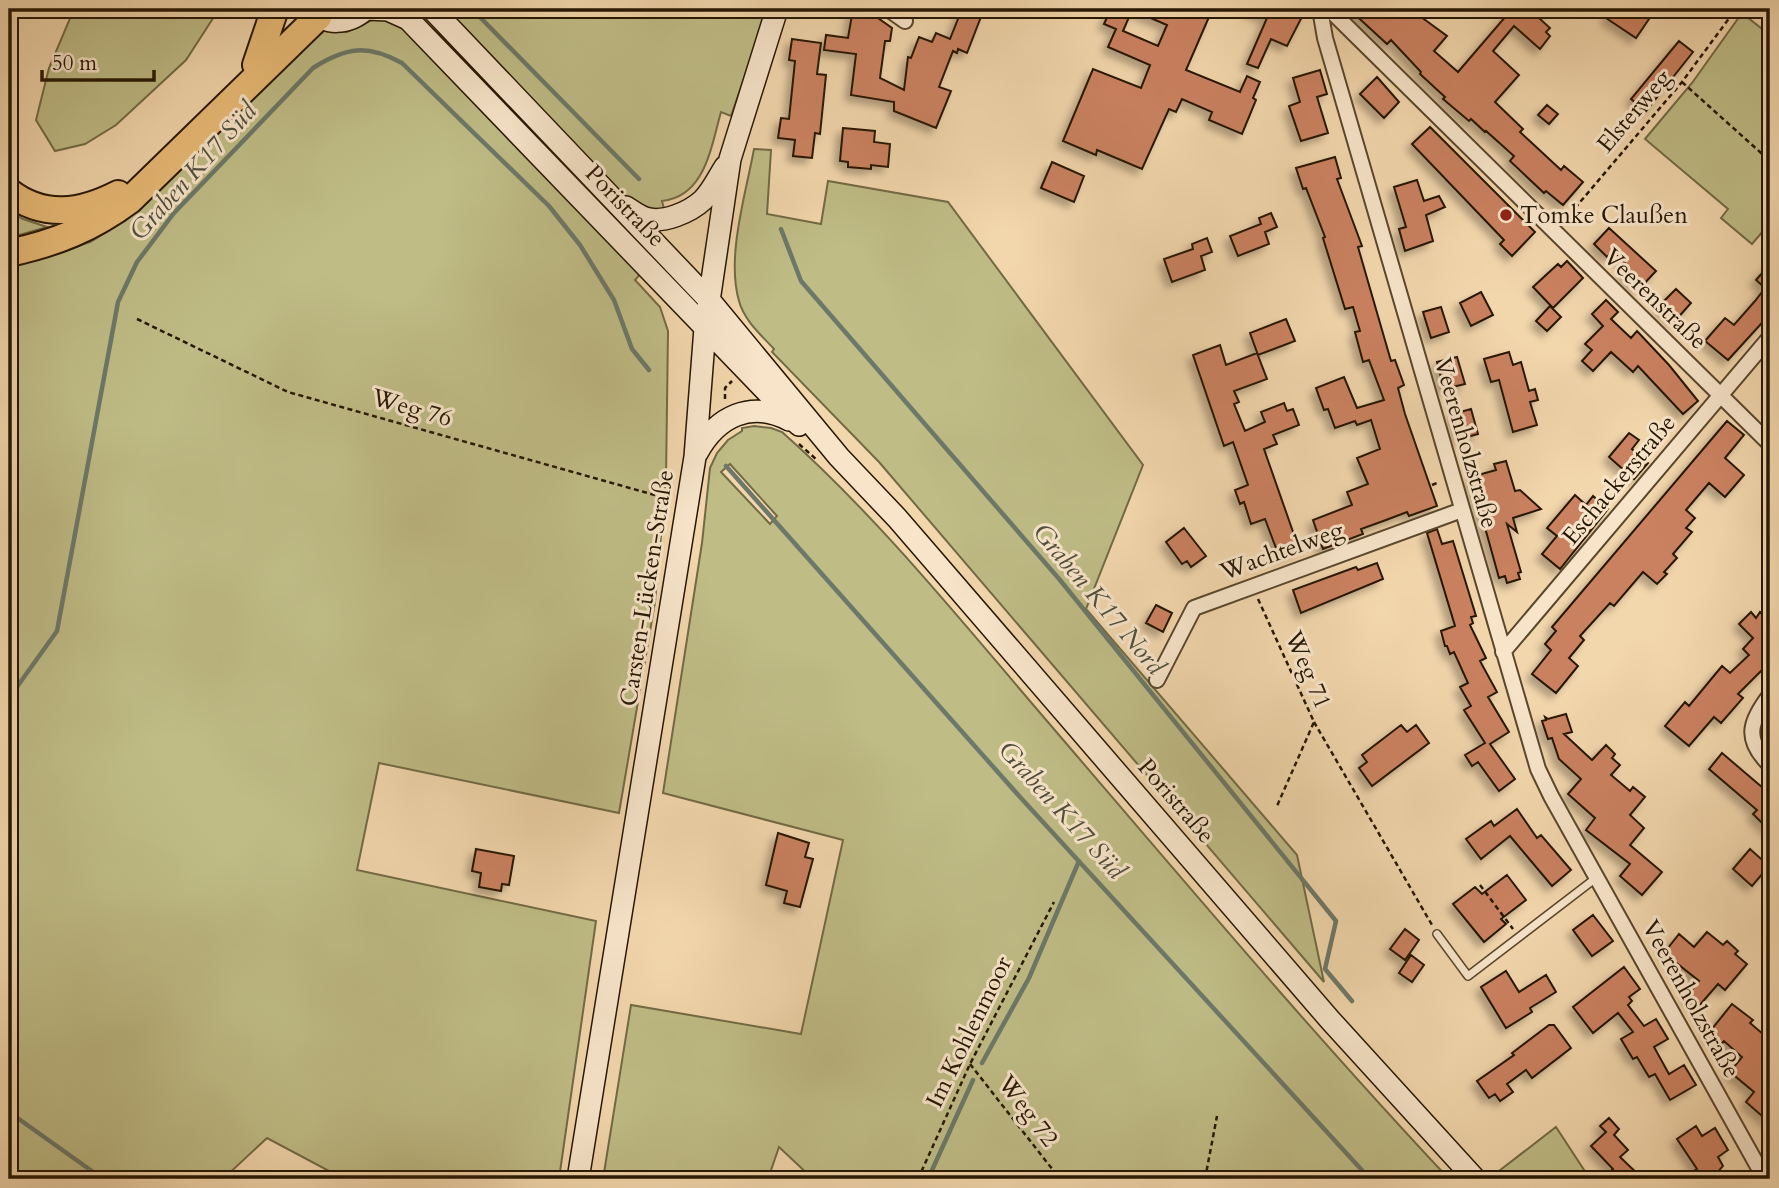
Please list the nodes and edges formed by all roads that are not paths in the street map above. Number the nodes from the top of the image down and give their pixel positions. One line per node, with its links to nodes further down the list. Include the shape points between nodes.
1 (275, 9): 12 (highway)
2 (366, 9): 9 (main road, Poristraße, via 349,20 328,21); 18 (main road, Poristraße, via 388,10 408,19)
3 (416, 9): 11 (main road, Poristraße)
4 (432, 9): 11 (main road, Poristraße)
5 (777, 9): 13 (main road, Carsten-Lücken-Straße)
6 (888, 9): 10 (street)
7 (1320, 9): 25 (street, Veerenholzstraße)
8 (1329, 9): 20 (street, Veerenstraße)
9 (309, 11): 12 (highway); 16 (highway, via 130,200 81,230)
10 (905, 21)
11 (456, 34): 15 (main road, Poristraße)
12 (256, 65): 14 (highway, via 118,195 93,206 62,211 31,205)
13 (730, 159): 15 (main road, via 705,199 672,217 646,219); 17 (main road, Carsten-Lücken-Straße)
14 (9, 192)
15 (613, 200): 17 (main road, Poristraße)
16 (9, 253)
17 (710, 301): 18 (main road, Carsten-Lücken-Straße); 24 (main road, Poristraße)
18 (705, 328): 21 (main road, Poristraße); 23 (main road, Carsten-Lücken-Straße)
19 (1770, 337): 20 (street, Eschackerstraße)
20 (1721, 395): 22 (street, Veerenstraße); 26 (street, Eschackerstraße)
21 (797, 424): 23 (main road, via 774,412 744,412 719,424); 24 (main road, Poristraße)
22 (1770, 443)
23 (695, 457): 32 (main road, Carsten-Lücken-Straße)
24 (839, 457): 33 (main road, Poristraße, via 1331,1021)
25 (1462, 510): 26 (street, Veerenholzstraße); 27 (street, Wachtelweg, via 1194,608)
26 (1503, 652): 30 (street, Veerenholzstraße, via 1538,769)
27 (1157, 680)
28 (1770, 695): 29 (street, via 1755,715 1752,734 1761,757)
29 (1770, 765)
30 (1597, 878): 31 (lane, via 1468,976); 34 (street, Veerenholzstraße)
31 (1437, 934)
32 (578, 1179)
33 (1475, 1179)
34 (1765, 1179)

